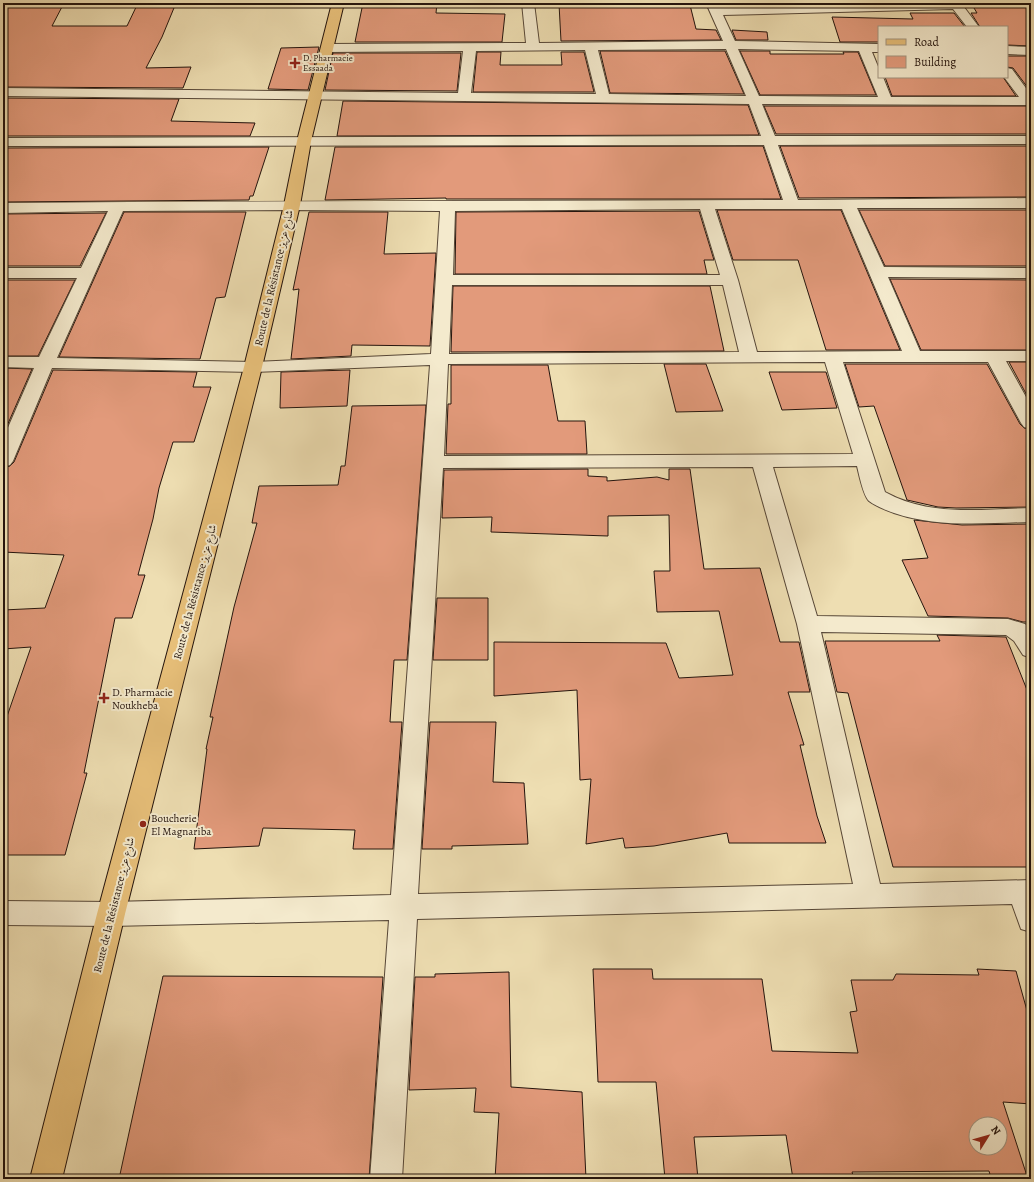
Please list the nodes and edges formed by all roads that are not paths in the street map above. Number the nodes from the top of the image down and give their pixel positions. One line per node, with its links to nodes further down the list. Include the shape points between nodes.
1 (338, 3): 9 (main road, Route de la Résistance شارع عزيز)
2 (528, 3): 7 (street)
3 (956, 4): 4 (street); 5 (street)
4 (714, 8): 6 (street)
5 (972, 26)
6 (730, 45): 8 (street); 11 (street); 20 (street)
7 (533, 47): 8 (street); 10 (street)
8 (591, 47): 19 (street)
9 (328, 48): 10 (street); 17 (main road, Route de la Résistance شارع عزيز)
10 (470, 48): 18 (street)
11 (864, 48): 12 (street); 21 (street)
12 (878, 48)
13 (1008, 50): 14 (street)
14 (1031, 50)
15 (1008, 73): 22 (street)
16 (3, 92): 17 (street)
17 (316, 96): 18 (street); 24 (main road, Route de la Résistance شارع عزيز)
18 (464, 97): 19 (street)
19 (603, 97): 20 (street)
20 (754, 99): 21 (street); 25 (street)
21 (886, 101): 22 (street)
22 (1030, 101)
23 (1031, 140): 25 (street)
24 (304, 141): 25 (street); 26 (street); 31 (main road, Route de la Résistance شارع عزيز)
25 (769, 141): 28 (street)
26 (3, 142)
27 (1031, 202): 29 (street)
28 (792, 203): 29 (street); 30 (street)
29 (847, 203): 35 (street)
30 (706, 204): 32 (street); 40 (street)
31 (292, 205): 32 (street); 34 (street); 49 (main road, Route de la Résistance شارع عزيز)
32 (448, 206): 39 (street)
33 (3, 208): 34 (street)
34 (117, 208): 37 (street)
35 (878, 272): 38 (street); 41 (street)
36 (3, 273): 37 (street)
37 (87, 273): 48 (street)
38 (1031, 273)
39 (444, 280): 40 (street); 46 (street)
40 (730, 280): 44 (street)
41 (913, 356): 42 (street); 45 (street)
42 (994, 356): 43 (street); 50 (street)
43 (1031, 356)
44 (749, 357): 45 (street); 46 (street)
45 (832, 357): 53 (street)
46 (440, 359): 49 (street); 54 (street)
47 (3, 362): 48 (street)
48 (46, 362): 49 (street); 51 (street)
49 (253, 367): 62 (main road, Route de la Résistance شارع عزيز)
50 (1031, 423)
51 (4, 457)
52 (761, 460): 53 (street); 54 (street); 56 (street)
53 (864, 460): 55 (street, via 876,496 888,505 922,514)
54 (433, 462): 60 (street)
55 (1031, 514)
56 (808, 624): 57 (street, via 1008,627 1024,636); 59 (street)
57 (1031, 649)
58 (1027, 892): 59 (street); 63 (street)
59 (869, 896): 60 (street)
60 (403, 908): 62 (street); 65 (street)
61 (3, 913): 62 (street)
62 (111, 914): 64 (main road, Route de la Résistance شارع عزيز)
63 (1031, 920)
64 (46, 1179)
65 (386, 1179)

